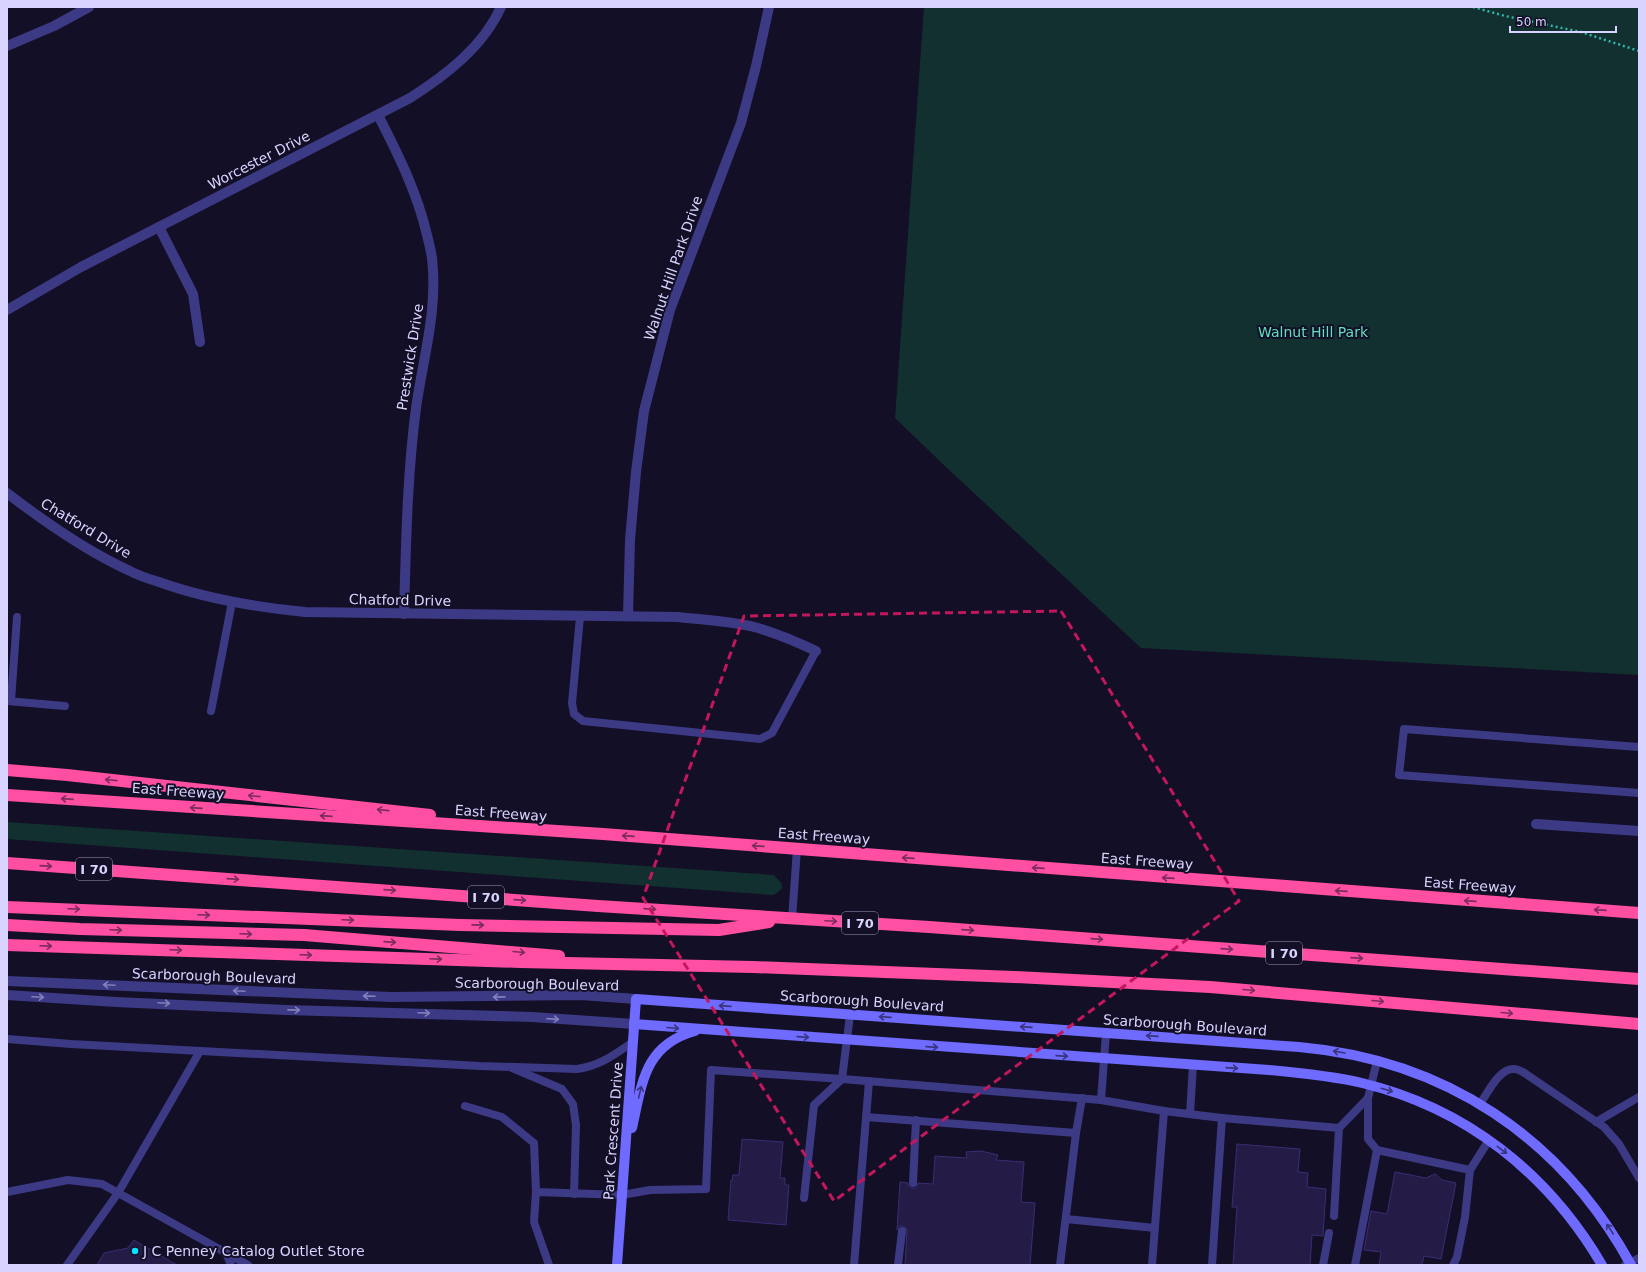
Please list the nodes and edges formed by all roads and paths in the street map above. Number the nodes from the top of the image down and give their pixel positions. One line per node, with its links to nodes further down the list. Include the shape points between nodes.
1 (89, 7): 5 (street, via 54,26)
2 (501, 7): 7 (street, Worcester Drive, via 480,40 457,64 410,98)
3 (769, 7): 14 (street, Walnut Hill Park Drive, via 741,123 670,310 644,410 631,533)
4 (1473, 7): 6 (path, via 1581,32)
5 (7, 46)
6 (1639, 51)
7 (378, 115): 8 (street, Worcester Drive); 13 (street, Prestwick Drive, via 398,153 424,220 432,258 434,295 430,333 416,406 409,472)
8 (159, 227): 9 (street, Worcester Drive, via 81,266); 10 (street, via 192,294)
9 (7, 310)
10 (200, 342)
11 (7, 494): 12 (street, Chatford Drive, via 40,519 131,572 172,587)
12 (232, 602): 13 (street, Chatford Drive, via 305,612); 20 (lane)
13 (404, 614): 16 (street, Chatford Drive)
14 (628, 616): 16 (street, Chatford Drive); 17 (street, Chatford Drive, via 678,617 757,628)
15 (17, 617): 18 (lane)
16 (580, 617): 17 (lane, via 572,703 574,714 583,721 760,739 772,733)
17 (816, 651)
18 (9, 701): 19 (lane)
19 (65, 706)
20 (211, 710)
21 (1639, 747): 23 (lane, via 1404,729 1399,775)
22 (7, 770): 27 (highway, one-way to 22)
23 (1639, 793)
24 (7, 794): 27 (highway, East Freeway, one-way to 24)
25 (1536, 824): 26 (street)
26 (1639, 831)
27 (603, 834): 28 (highway, East Freeway, one-way to 27)
28 (796, 849): 31 (highway, East Freeway, one-way to 28); 32 (lane)
29 (7, 863): 32 (highway, I 70, one-way to 32)
30 (7, 906): 32 (highway, one-way to 32, via 460,925 719,930)
31 (1639, 913)
32 (792, 919): 36 (highway, I 70, one-way to 36, via 937,927)
33 (7, 925): 35 (highway, one-way to 35, via 304,935)
34 (7, 945): 35 (highway, one-way to 35)
35 (691, 966): 42 (highway, one-way to 42, via 1210,986)
36 (1639, 979)
37 (7, 981): 39 (street, Scarborough Boulevard, one-way to 37, via 581,995 391,997)
38 (7, 995): 41 (street, Scarborough Boulevard, one-way to 41, via 250,1008 532,1017)
39 (636, 999): 40 (street, Scarborough Boulevard, one-way to 39); 41 (street, Park Crescent Drive)
40 (850, 1015): 44 (street, Scarborough Boulevard, one-way to 40); 46 (lane)
41 (634, 1024): 43 (street, Scarborough Boulevard, one-way to 43); 47 (street, Park Crescent Drive)
42 (1639, 1024)
43 (703, 1030): 46 (street, Scarborough Boulevard, one-way to 46); 72 (street, one-way to 43, via 648,1068 659,1052 673,1041 688,1033)
44 (1106, 1033): 49 (lane); 50 (street, Scarborough Boulevard, one-way to 44, via 1316,1048)
45 (7, 1039): 48 (lane)
46 (847, 1040): 49 (street, Scarborough Boulevard, one-way to 49); 53 (lane)
47 (633, 1042): 52 (lane, via 606,1060 589,1067 577,1069); 72 (street, Park Crescent Drive)
48 (200, 1051): 52 (lane); 77 (lane)
49 (1104, 1059): 51 (street, Scarborough Boulevard); 59 (lane)
50 (1377, 1060): 55 (lane); 60 (street, Scarborough Boulevard, via 1431,1079)
51 (1193, 1065): 55 (street, Scarborough Boulevard, one-way to 55, via 1310,1074); 63 (lane)
52 (508, 1066): 79 (lane, via 562,1089 573,1104 576,1125)
53 (842, 1079): 54 (lane); 80 (lane, via 711,1070 706,1189 650,1190); 81 (lane, via 814,1105)
54 (869, 1081): 57 (lane); 64 (lane)
55 (1371, 1085): 58 (lane); 70 (street, Scarborough Boulevard, one-way to 70, via 1441,1112)
56 (1639, 1097): 67 (lane)
57 (1082, 1098): 59 (lane); 69 (lane)
58 (1368, 1098): 68 (lane); 71 (lane, via 1368,1139)
59 (1101, 1100): 62 (lane)
60 (1480, 1104): 67 (lane, via 1501,1073 1514,1069 1526,1074); 88 (street, Scarborough Boulevard, one-way to 60, via 1604,1219 1564,1171 1524,1134)
61 (465, 1106): 78 (lane, via 502,1117 534,1143)
62 (1164, 1111): 63 (lane); 84 (lane)
63 (1190, 1114): 65 (lane)
64 (866, 1117): 66 (lane); 94 (lane)
65 (1222, 1118): 68 (lane); 98 (lane)
66 (916, 1120): 69 (lane); 75 (lane)
67 (1596, 1122): 74 (lane, via 1619,1144)
68 (1339, 1128): 82 (lane)
69 (1076, 1133): 83 (lane)
70 (1489, 1140): 73 (lane); 102 (street, Scarborough Boulevard, one-way to 102, via 1548,1191 1578,1227)
71 (1377, 1150): 73 (lane); 100 (lane)
72 (625, 1157): 80 (street, Park Crescent Drive)
73 (1470, 1170): 101 (lane, via 1465,1217)
74 (1639, 1178)
75 (913, 1183)
76 (7, 1192): 77 (lane, via 68,1180 102,1184)
77 (118, 1192): 87 (lane); 89 (lane)
78 (536, 1192): 79 (lane); 92 (lane, via 534,1222)
79 (574, 1194): 80 (lane)
80 (622, 1195): 93 (street, Park Crescent Drive)
81 (804, 1198)
82 (1334, 1216)
83 (1066, 1219): 84 (lane); 96 (lane)
84 (1155, 1228): 97 (lane)
85 (902, 1231): 95 (lane)
86 (1329, 1233): 99 (lane)
87 (226, 1253): 90 (lane); 91 (lane)
88 (1632, 1263)
89 (67, 1265)
90 (231, 1265)
91 (248, 1265)
92 (549, 1265)
93 (618, 1265)
94 (854, 1265)
95 (898, 1265)
96 (1060, 1265)
97 (1152, 1265)
98 (1212, 1265)
99 (1323, 1265)
100 (1355, 1265)
101 (1453, 1265)
102 (1602, 1265)

